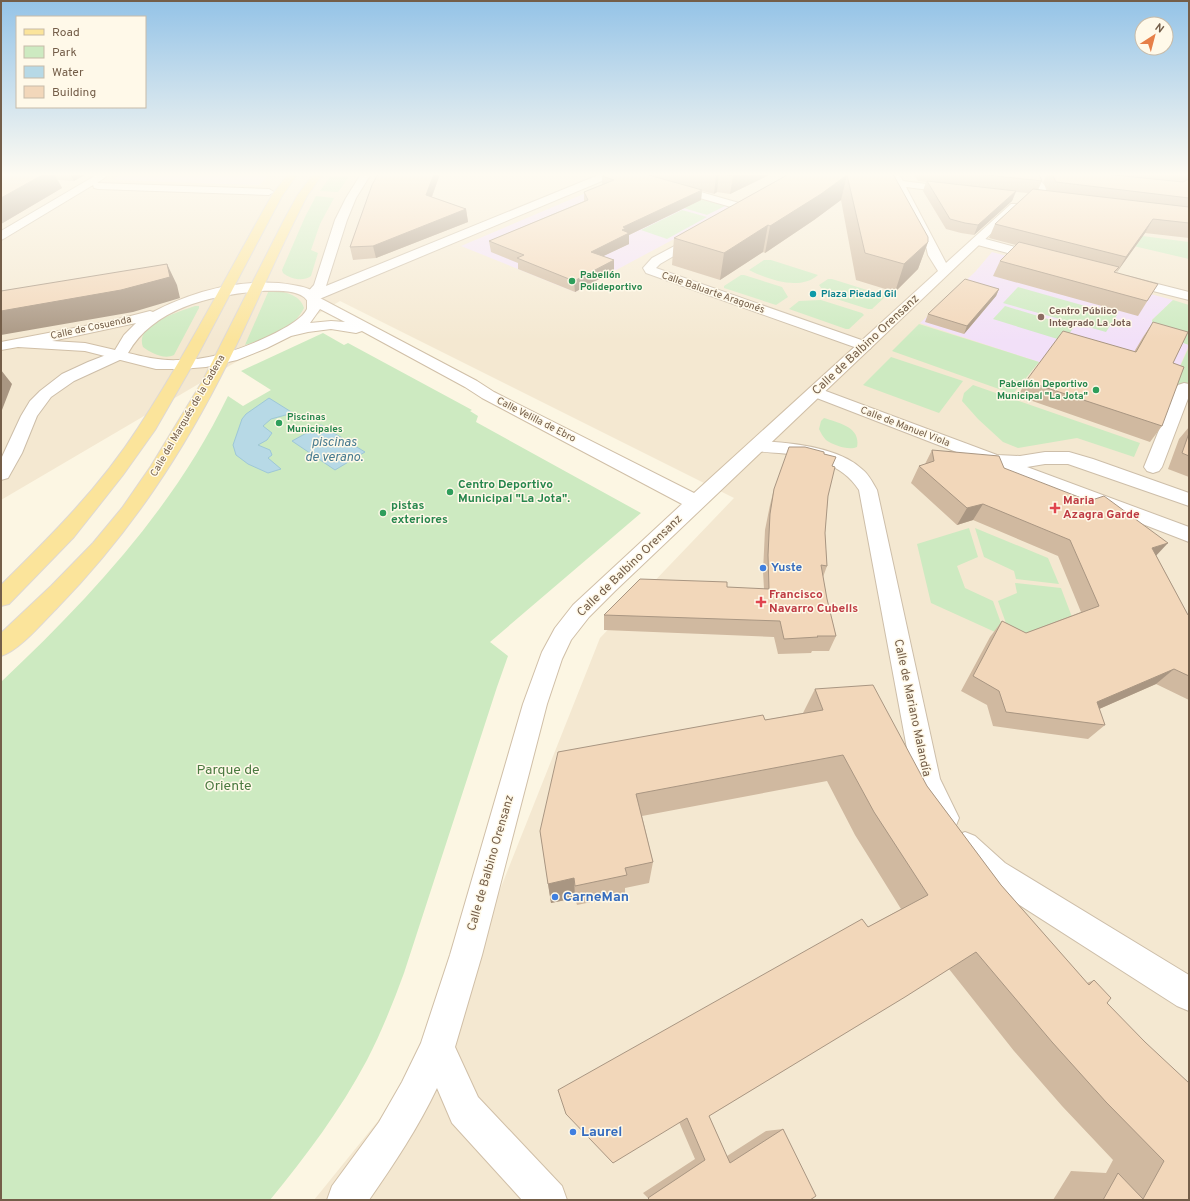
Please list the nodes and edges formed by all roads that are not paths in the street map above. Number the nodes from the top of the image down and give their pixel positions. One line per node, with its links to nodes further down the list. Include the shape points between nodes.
1 (11, 230): 9 (street)
2 (258, 230): 19 (main road)
3 (284, 230): 18 (main road, Calle del Marqués de la Cadena)
4 (338, 230): 15 (street)
5 (472, 230): 14 (street)
6 (924, 230): 11 (street)
7 (991, 230): 10 (street, Calle de Balbino Orensanz)
8 (709, 232): 27 (street, Calle Baluarte Aragonés, via 656,261 650,270)
9 (1, 236)
10 (978, 241): 12 (street, Calle de Balbino Orensanz); 13 (street)
11 (932, 246): 12 (street); 16 (street, via 934,255)
12 (962, 256): 16 (street, Calle de Balbino Orensanz)
13 (1053, 261)
14 (374, 270): 15 (street, via 348,276); 21 (street)
15 (325, 271): 21 (street, via 320,286)
16 (945, 272): 27 (street, Calle de Balbino Orensanz)
17 (1114, 277): 20 (street)
18 (256, 286): 19 (street, Calle Velilla de Ebro); 21 (street, Calle Velilla de Ebro, via 282,286 299,290); 29 (main road, Calle del Marqués de la Cadena)
19 (224, 292): 22 (street, Calle Velilla de Ebro); 30 (main road)
20 (1189, 296)
21 (312, 298): 23 (street, via 314,308 309,316); 24 (street, Calle Velilla de Ebro)
22 (163, 312): 25 (street, Calle de Cosuenda); 28 (street, via 138,327)
23 (287, 333): 24 (street, Calle Velilla de Ebro, via 316,325 335,324); 29 (street, Calle de Cosuenda)
24 (378, 335): 40 (street, Calle Velilla de Ebro, via 471,384 488,396)
25 (19, 343): 26 (street, Calle de Cosuenda); 28 (street, Calle de Cosuenda, via 76,345)
26 (1, 346)
27 (865, 346): 32 (street, Calle de Balbino Orensanz)
28 (119, 355): 30 (street, Calle de Cosuenda, via 156,364); 37 (street, via 67,379 40,400 29,416 17,447)
29 (221, 359): 30 (street, Calle de Cosuenda); 43 (main road, Calle del Marqués de la Cadena, via 174,443 112,533 71,579)
30 (185, 364): 42 (main road, via 146,430 117,471 67,532)
31 (1184, 388): 36 (street)
32 (815, 392): 33 (street, Calle de Balbino Orensanz); 34 (street, Calle de Manuel Viola)
33 (757, 446): 40 (street, Calle de Balbino Orensanz); 44 (street, Calle de Mariano Malandía, via 781,447 830,458 855,472 868,490 927,781 954,832 973,854 995,872)
34 (995, 461): 35 (street, Calle de Manuel Viola, via 1020,462 1058,457); 38 (street, Calle de Manuel Viola)
35 (1087, 463): 38 (street, Calle de Manuel Viola, via 1070,464 1064,470 1066,480); 39 (street, Calle de Manuel Viola)
36 (1153, 467)
37 (1, 474)
38 (1084, 495): 41 (street, Calle de Manuel Viola)
39 (1189, 500)
40 (695, 502): 45 (street, Calle de Balbino Orensanz, via 580,611 563,634 550,659)
41 (1189, 535)
42 (1, 598)
43 (1, 647)
44 (1189, 994)
45 (437, 1048): 46 (street, Calle de Balbino Orensanz, via 415,1095 392,1135); 47 (street, via 465,1110)
46 (346, 1200)
47 (548, 1200)

